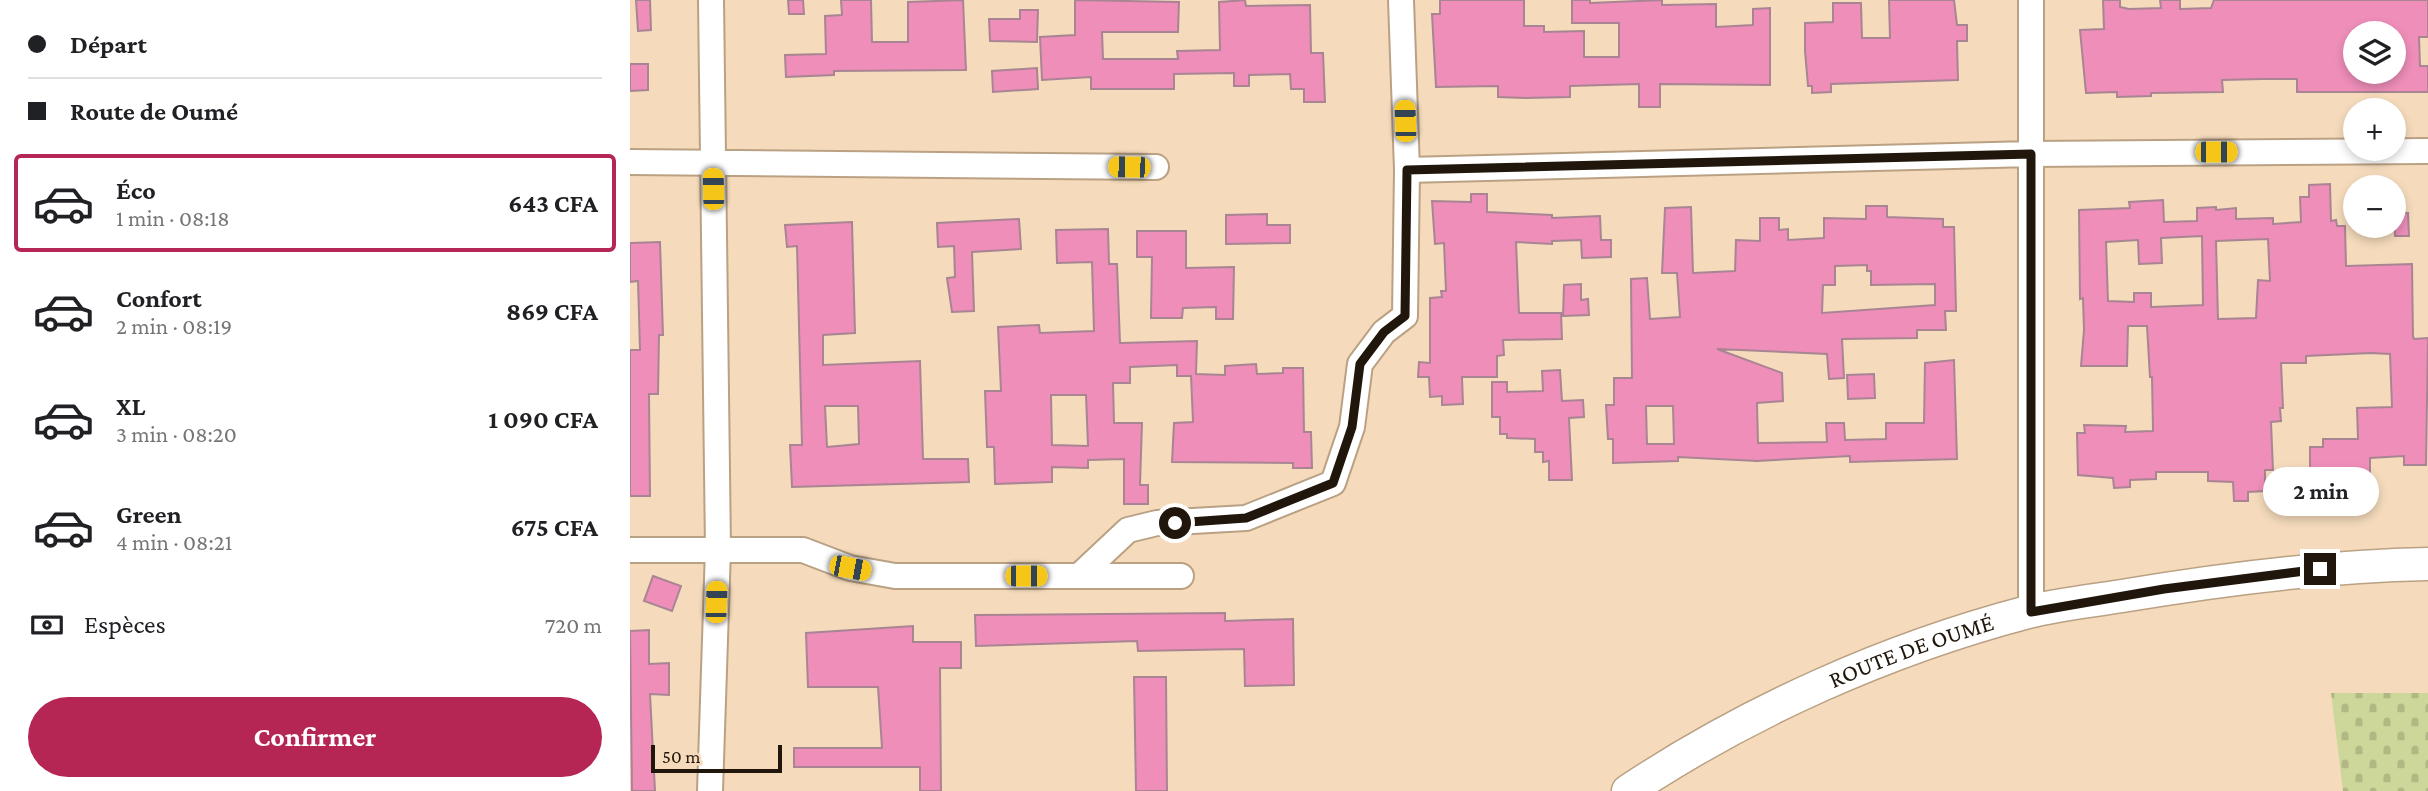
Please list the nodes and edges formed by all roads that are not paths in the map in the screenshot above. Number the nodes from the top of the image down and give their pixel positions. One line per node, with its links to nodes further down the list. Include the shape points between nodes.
1 (711, 0): 6 (street)
2 (1401, 0): 9 (street)
3 (2031, 0): 5 (street)
4 (2428, 151): 5 (street)
5 (2031, 154): 9 (street); 15 (street)
6 (713, 161): 7 (street); 8 (street); 10 (street)
7 (630, 162)
8 (1156, 167)
9 (1407, 170): 13 (street, via 1405,316 1384,332 1360,364 1352,427 1333,483 1246,518 1157,523 1128,530)
10 (718, 548): 11 (street); 13 (street, via 803,550 850,568 895,576); 16 (street)
11 (630, 550)
12 (2428, 564): 15 (main road, ROUTE DE OUMÉ, via 2346,566 2164,589)
13 (1079, 576): 14 (street)
14 (1181, 576)
15 (2031, 612): 17 (main road, ROUTE DE OUMÉ, via 1953,634 1825,682 1671,762)
16 (710, 791)
17 (1628, 791)

